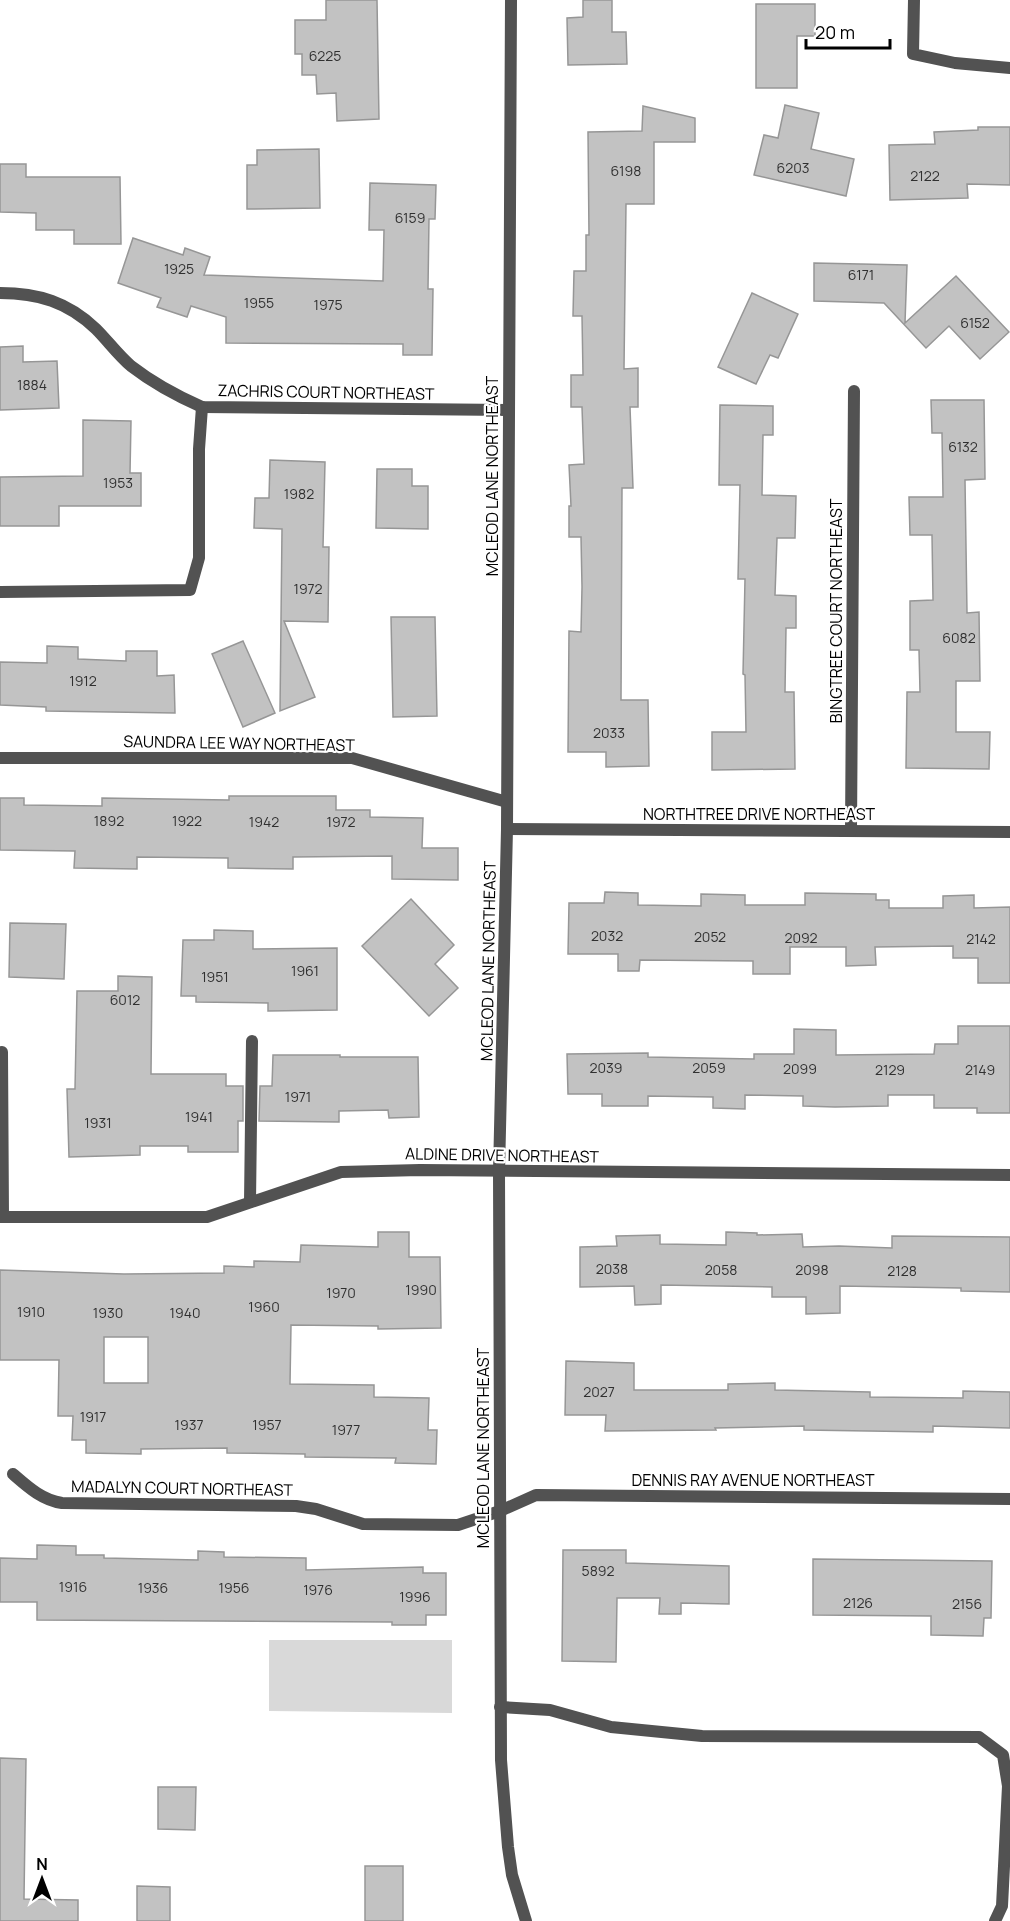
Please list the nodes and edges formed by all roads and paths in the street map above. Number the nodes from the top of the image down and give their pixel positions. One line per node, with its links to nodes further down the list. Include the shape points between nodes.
1 (511, 0): 7 (street, MCLEOD LANE NORTHEAST)
2 (914, 0): 3 (street, via 913,54)
3 (1010, 68)
4 (0, 293): 6 (street, ZACHRIS COURT NORTHEAST, via 41,296 67,306 94,327 130,365 174,395)
5 (854, 391): 12 (street, BINGTREE COURT NORTHEAST)
6 (202, 407): 7 (street, ZACHRIS COURT NORTHEAST); 8 (street, via 199,558 190,590)
7 (508, 410): 10 (street, MCLEOD LANE NORTHEAST)
8 (0, 592)
9 (0, 758): 10 (street, SAUNDRA LEE WAY NORTHEAST, via 352,758)
10 (507, 802): 11 (street, MCLEOD LANE NORTHEAST)
11 (507, 829): 12 (street, NORTHTREE DRIVE NORTHEAST); 16 (street, MCLEOD LANE NORTHEAST)
12 (851, 831): 13 (street, NORTHTREE DRIVE NORTHEAST)
13 (1010, 832)
14 (252, 1041): 18 (street)
15 (2, 1052): 19 (street)
16 (499, 1172): 17 (street, ALDINE DRIVE NORTHEAST); 18 (street, ALDINE DRIVE NORTHEAST, via 341,1172); 22 (street, MCLEOD LANE NORTHEAST)
17 (1010, 1175)
18 (250, 1202): 19 (street, ALDINE DRIVE NORTHEAST, via 207,1217)
19 (1, 1217)
20 (13, 1474): 22 (street, MADALYN COURT NORTHEAST, via 37,1494 62,1503 296,1506 363,1524 458,1525)
21 (1010, 1499): 22 (street, DENNIS RAY AVENUE NORTHEAST, via 536,1496)
22 (500, 1511): 23 (street, MCLEOD LANE NORTHEAST)
23 (500, 1707): 24 (street, via 550,1710 612,1727 702,1736 979,1737 1003,1755 1008,1786); 25 (street, MCLEOD LANE NORTHEAST, via 508,1846)
24 (1006, 1910): 26 (street)
25 (526, 1921)
26 (995, 1921)

